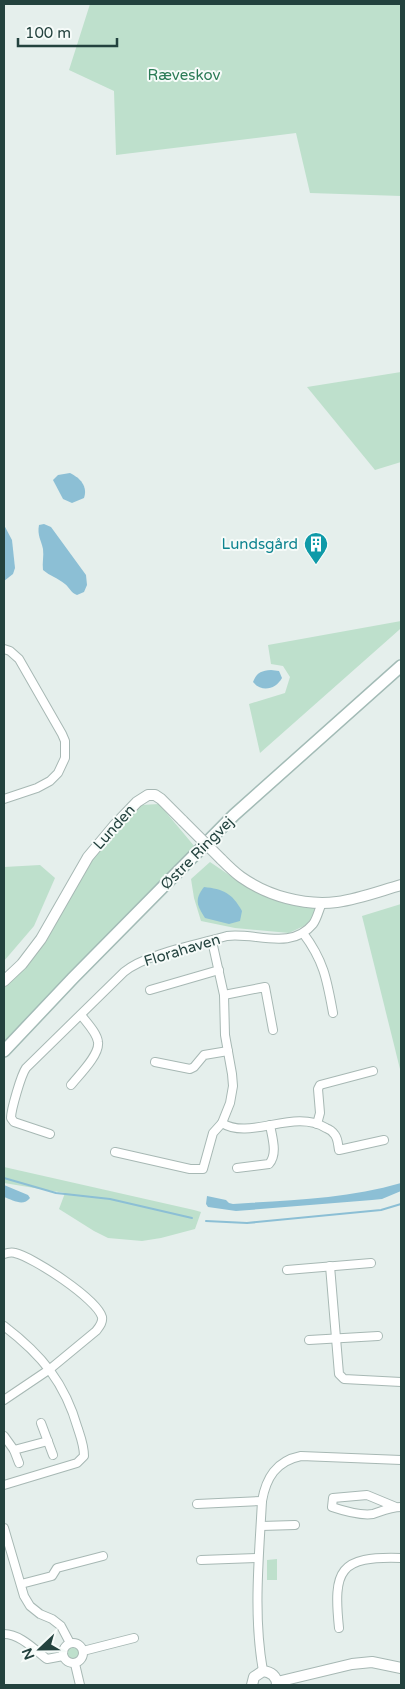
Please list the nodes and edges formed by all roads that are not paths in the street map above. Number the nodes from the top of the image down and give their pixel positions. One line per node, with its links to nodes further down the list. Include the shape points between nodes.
1 (4, 649): 3 (street, via 19,659 62,734 65,750 63,765 50,781)
2 (401, 666): 15 (main road, Østre Ringvej, via 234,815)
3 (4, 799)
4 (401, 885): 5 (street, Lunden, via 354,899)
5 (322, 903): 6 (street, via 313,924); 9 (street, Lunden, bridge, via 271,893 239,876 161,799 155,795 148,796 137,802 105,836 88,858 41,939)
6 (303, 933): 7 (street, Florahaven, via 277,940 238,935); 12 (street, via 326,977)
7 (212, 940): 8 (street); 13 (street, Florahaven, via 131,966)
8 (219, 970): 10 (street); 11 (street)
9 (4, 981)
10 (150, 990)
11 (224, 995): 14 (street, via 265,987); 16 (street)
12 (333, 1013)
13 (81, 1015): 19 (street, via 98,1041 98,1048); 23 (street, Florahaven, via 23,1072 11,1114 14,1122)
14 (273, 1030)
15 (4, 1051)
16 (228, 1051): 17 (street, via 204,1055 190,1069); 20 (street, via 233,1086)
17 (155, 1062)
18 (373, 1071): 21 (street, via 320,1085)
19 (70, 1085)
20 (222, 1123): 22 (street, via 240,1128); 25 (street, via 214,1133 203,1169)
21 (317, 1124): 22 (street, via 295,1121); 24 (street, via 334,1134 339,1150)
22 (270, 1125): 26 (street, via 273,1160 269,1164)
23 (50, 1134)
24 (384, 1140)
25 (115, 1152)
26 (237, 1168)
27 (4, 1254): 35 (street, via 14,1252 24,1256 65,1280 98,1310 102,1318 96,1330)
28 (371, 1262): 29 (street)
29 (330, 1266): 30 (street); 33 (street)
30 (287, 1270)
31 (4, 1326): 35 (street)
32 (378, 1336): 33 (street)
33 (336, 1338): 34 (street); 36 (street, via 341,1378)
34 (309, 1340)
35 (50, 1369): 37 (street); 45 (street, via 71,1407 84,1456 78,1463)
36 (401, 1382)
37 (4, 1400)
38 (41, 1423): 40 (street)
39 (4, 1436): 41 (street)
40 (48, 1441): 41 (street); 42 (street)
41 (14, 1450): 44 (street)
42 (53, 1455)
43 (401, 1460): 46 (street, via 297,1457 271,1474 264,1487)
44 (19, 1463)
45 (4, 1485)
46 (262, 1501): 47 (street); 50 (street)
47 (197, 1504)
48 (399, 1507): 48 (street, via 367,1495 332,1498 332,1507 346,1511 370,1514)
49 (295, 1525): 50 (street)
50 (261, 1526): 53 (street)
51 (4, 1528): 56 (street)
52 (103, 1556): 56 (street, via 57,1568 52,1576)
53 (258, 1558): 55 (street); 65 (street, via 256,1623)
54 (401, 1558): 57 (street, via 362,1560 341,1574 336,1601)
55 (201, 1560)
56 (21, 1584): 60 (street, via 30,1606 60,1626)
57 (339, 1628)
58 (4, 1634): 62 (street, via 21,1639 47,1659)
59 (134, 1638): 61 (street)
60 (70, 1643): 61 (street, via 77,1644); 62 (street)
61 (83, 1651): 63 (street, via 81,1660)
62 (62, 1656): 63 (street)
63 (75, 1664): 67 (street)
64 (401, 1668): 66 (street, via 372,1662 352,1664)
65 (262, 1671): 66 (street, via 272,1674); 68 (street, via 254,1677)
66 (277, 1684)
67 (80, 1685)
68 (252, 1685)

